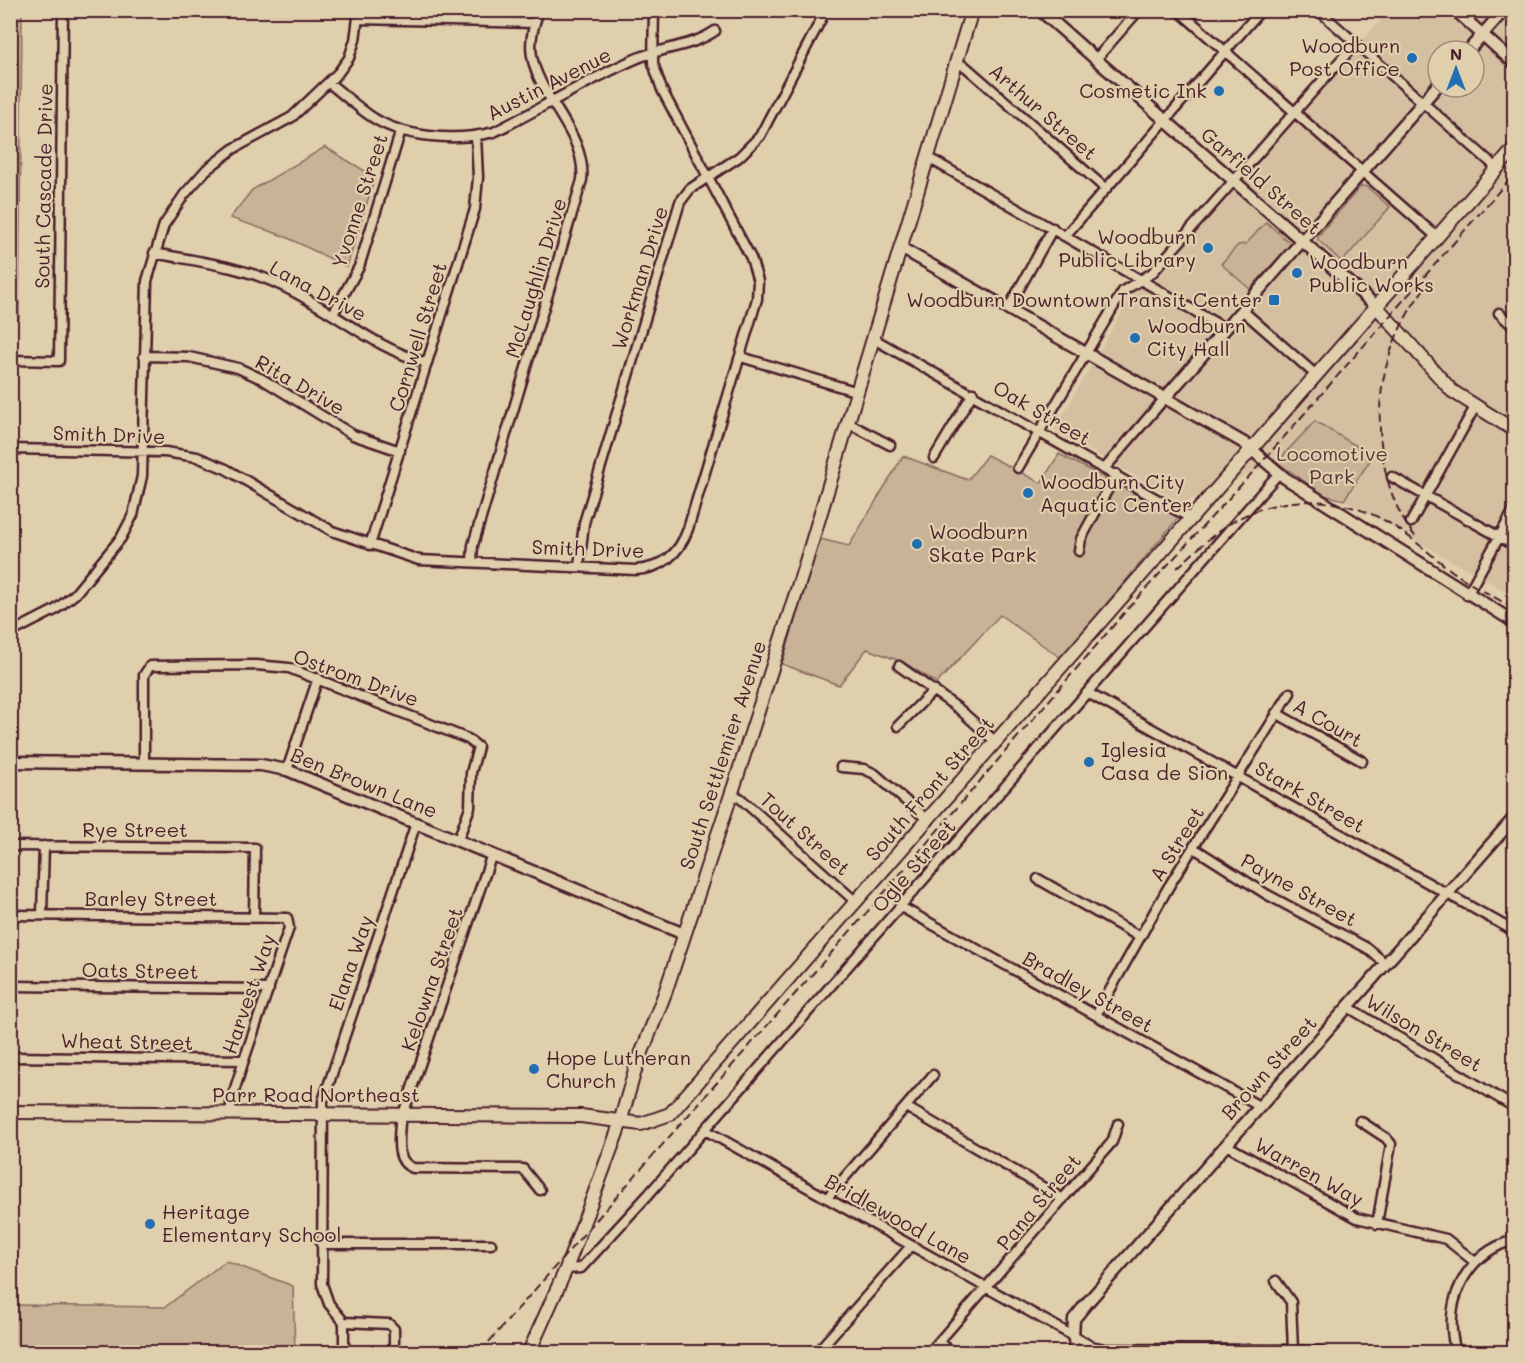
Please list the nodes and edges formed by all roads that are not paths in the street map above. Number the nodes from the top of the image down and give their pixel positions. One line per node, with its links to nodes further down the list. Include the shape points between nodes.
1 (63, 10): 57 (street, South Cascade Drive, via 59,361)
2 (539, 10): 14 (street, McLaughlin Drive)
3 (654, 10): 20 (street, Smith Drive)
4 (826, 10): 36 (street, Workman Drive, via 760,136 739,157)
5 (972, 10): 22 (main road, South Settlemier Avenue)
6 (1040, 10): 21 (street, Garfield Street)
7 (1139, 10): 21 (street)
8 (1178, 10): 19 (street)
9 (1261, 10): 19 (street)
10 (1317, 10): 18 (street)
11 (1455, 10): 16 (street)
12 (1504, 10): 16 (street)
13 (358, 15): 14 (street); 24 (street, via 349,58)
14 (534, 23): 26 (street, McLaughlin Drive, via 532,58)
15 (715, 31): 20 (street, Austin Avenue, via 701,39)
16 (1483, 35): 17 (street); 23 (street)
17 (1479, 39)
18 (1355, 44): 27 (street); 28 (street)
19 (1225, 51): 28 (street); 29 (street)
20 (652, 52): 26 (street, Austin Avenue); 36 (street, Smith Drive, via 666,100)
21 (1096, 59): 29 (street, Garfield Street)
22 (957, 63): 33 (main road, South Settlemier Avenue); 38 (street, Arthur Street)
23 (1515, 63)
24 (329, 82): 30 (street, Austin Avenue, via 370,116); 44 (street, via 292,117 233,149 206,170 164,225)
25 (1427, 99): 27 (street)
26 (553, 102): 31 (street, Austin Avenue, via 494,132); 86 (street, McLaughlin Drive, via 580,153 582,180 473,545)
27 (1423, 103): 34 (street); 35 (street)
28 (1293, 112): 35 (street); 37 (street)
29 (1164, 121): 37 (street, Garfield Street); 38 (street)
30 (401, 130): 31 (street, Austin Avenue); 50 (street, Yvonne Street, via 359,267)
31 (476, 136): 58 (street, Cornwell Street, via 475,209)
32 (1515, 149): 34 (main road, South Front Street)
33 (927, 157): 39 (street); 43 (main road, South Settlemier Avenue)
34 (1497, 168): 41 (main road, South Front Street)
35 (1363, 171): 41 (street); 42 (street)
36 (708, 177): 56 (street, Smith Drive, via 751,258 758,280 757,299); 87 (street, Workman Drive, via 686,193 677,208 584,524)
37 (1234, 180): 42 (street, Garfield Street); 45 (street, via 1152,273)
38 (1106, 189): 40 (street)
39 (1053, 228): 40 (street); 47 (street)
40 (1065, 236): 45 (street)
41 (1437, 237): 46 (main road, South Front Street)
42 (1302, 240): 46 (street, Garfield Street); 48 (street)
43 (901, 248): 47 (street); 53 (main road, South Settlemier Avenue)
44 (153, 253): 50 (street, Lana Drive, via 254,275 277,283); 55 (street, via 147,281)
45 (1142, 279): 52 (street); 54 (street, via 1123,291)
46 (1376, 306): 59 (main road, South Front Street); 63 (main road, via 1439,378)
47 (1008, 309): 54 (street)
48 (1242, 310): 52 (street); 59 (street)
49 (1499, 313): 51 (street)
50 (333, 314): 58 (street, Lana Drive, via 396,353)
51 (1515, 327)
52 (1226, 329): 62 (street)
53 (874, 339): 60 (main road, South Settlemier Avenue); 61 (street, Oak Street)
54 (1086, 353): 62 (street); 66 (street)
55 (144, 356): 70 (street, Rita Drive, via 189,357 238,368 353,435); 71 (street)
56 (741, 357): 60 (street); 87 (street, Smith Drive, via 678,551 665,562 644,570)
57 (10, 360)
58 (427, 363): 70 (street, Cornwell Street)
59 (1316, 375): 69 (main road, South Front Street)
60 (858, 392): 64 (main road, South Settlemier Avenue)
61 (973, 393): 66 (street, Oak Street); 72 (street)
62 (1165, 398): 69 (street); 74 (street)
63 (1475, 407): 65 (main road); 78 (street)
64 (848, 423): 67 (street); 105 (main road, South Settlemier Avenue)
65 (1515, 430)
66 (1040, 433): 73 (street); 74 (street, Oak Street)
67 (890, 446)
68 (10, 449): 71 (street, Smith Drive)
69 (1252, 450): 75 (street); 80 (main road, South Front Street)
70 (400, 451): 83 (street, Cornwell Street)
71 (143, 452): 83 (street, Smith Drive, via 187,454 207,460 332,531); 90 (street, via 138,501 121,538 75,594 55,610)
72 (934, 458)
73 (1018, 468)
74 (1105, 468): 76 (street, Oak Street)
75 (1279, 473): 88 (street); 94 (street, Ogle Street)
76 (1116, 474): 80 (street, Oak Street); 85 (street, via 1081,539)
77 (1392, 477): 78 (street)
78 (1427, 495): 81 (street); 82 (street)
79 (1515, 510): 82 (street)
80 (1192, 519): 98 (main road, South Front Street)
81 (1411, 522)
82 (1499, 537): 84 (street); 88 (street)
83 (370, 545): 86 (street, Smith Drive, via 419,560)
84 (1515, 545)
85 (1079, 551)
86 (472, 561): 87 (street, Smith Drive)
87 (579, 567)
88 (1467, 595): 89 (street)
89 (1515, 622)
90 (10, 633)
91 (899, 666): 93 (street)
92 (318, 678): 101 (street, Ostrom Drive, via 256,665 155,665 145,669); 103 (street); 109 (street, Ostrom Drive, via 468,739 478,747 471,773 470,807)
93 (934, 690): 97 (street); 98 (street)
94 (1088, 693): 104 (street, Stark Street); 117 (street, Ogle Street)
95 (1290, 693): 96 (street, A Street)
96 (1276, 712): 99 (street, A Court); 104 (street, A Street)
97 (898, 726)
98 (997, 743): 107 (main road, South Front Street)
99 (1362, 761)
100 (10, 762): 101 (street, Ben Brown Lane)
101 (144, 764): 103 (street, Ben Brown Lane, via 261,765)
102 (841, 767): 107 (street, via 875,774)
103 (287, 770): 108 (street, Ben Brown Lane)
104 (1238, 775): 112 (street, A Street); 115 (street, Stark Street)
105 (730, 795): 116 (street, Tout Street, via 740,798); 123 (main road, South Settlemier Avenue)
106 (1515, 818): 115 (street, Brown Street)
107 (929, 821): 116 (main road, South Front Street)
108 (416, 823): 109 (street, Ben Brown Lane); 138 (street, Elana Way, via 327,1086)
109 (458, 840): 113 (street, Ben Brown Lane)
110 (14, 846): 111 (street, Rye Street)
111 (44, 846): 119 (street); 120 (street, Rye Street, via 255,848)
112 (1194, 848): 124 (street, A Street); 125 (street, Payne Street, via 1266,894 1368,948)
113 (492, 854): 123 (street, Ben Brown Lane); 139 (street, Kelowna Street)
114 (1038, 879): 124 (street)
115 (1448, 894): 122 (street, Stark Street); 125 (street, Brown Street)
116 (856, 902): 140 (main road, South Front Street, via 677,1108 648,1123)
117 (901, 907): 129 (street, Bradley Street); 143 (street, Ogle Street)
118 (10, 915): 119 (street, Barley Street)
119 (42, 915): 120 (street, Barley Street)
120 (254, 917): 121 (street, Barley Street)
121 (289, 920): 127 (street, Harvest Way)
122 (1515, 932)
123 (684, 934): 140 (main road, South Settlemier Avenue)
124 (1140, 937): 129 (street, A Street)
125 (1386, 964): 128 (street, Brown Street)
126 (10, 986): 127 (street, Oats Street)
127 (269, 989): 131 (street, Harvest Way)
128 (1348, 1006): 133 (street, Brown Street); 135 (street, Wilson Street)
129 (1096, 1014): 133 (street, Bradley Street)
130 (10, 1057): 131 (street, Wheat Street)
131 (244, 1060): 137 (street, Harvest Way, via 231,1101)
132 (933, 1075): 134 (street)
133 (1259, 1106): 144 (street, Brown Street)
134 (906, 1107): 146 (street); 147 (street)
135 (1515, 1107)
136 (10, 1112): 137 (main road, Parr Road Northeast)
137 (231, 1114): 138 (main road, Parr Road Northeast)
138 (322, 1115): 139 (main road, Parr Road Northeast); 150 (street, Elana Way)
139 (403, 1115): 140 (main road, Parr Road Northeast, via 581,1116); 145 (street, Kelowna Street, via 400,1156 408,1166 523,1169)
140 (620, 1121): 154 (main road, South Settlemier Avenue)
141 (1360, 1121): 148 (street, via 1391,1144)
142 (1118, 1124): 147 (street, Pana Street, via 1112,1142)
143 (705, 1130): 146 (street, Bridlewood Lane); 154 (street, Ogle Street, via 580,1268)
144 (1226, 1145): 148 (street, Warren Way, via 1357,1218); 158 (street, Brown Street, via 1076,1316)
145 (540, 1190)
146 (827, 1198): 152 (street, Bridlewood Lane)
147 (1063, 1199): 156 (street, Pana Street)
148 (1377, 1224): 153 (street, Warren Way, via 1446,1239)
149 (1515, 1240): 153 (street)
150 (321, 1244): 151 (street); 157 (street, Elana Way, via 322,1291)
151 (491, 1244)
152 (911, 1246): 156 (street, Bridlewood Lane); 162 (street)
153 (1475, 1262): 170 (street, via 1454,1300 1451,1324)
154 (566, 1269): 165 (main road, South Settlemier Avenue)
155 (1276, 1281): 160 (street, via 1291,1302)
156 (987, 1288): 158 (street, Bridlewood Lane); 159 (street, Pana Street)
157 (344, 1322): 163 (street); 164 (street, via 389,1324 394,1329)
158 (1073, 1338): 161 (street, Bridlewood Lane, via 1101,1349); 168 (street, Brown Street)
159 (939, 1342): 166 (street, Pana Street); 167 (street)
160 (1293, 1350): 161 (street, Bridlewood Lane); 169 (street, Bridlewood Lane)
161 (1179, 1351)
162 (819, 1352)
163 (344, 1353)
164 (394, 1353)
165 (530, 1353)
166 (930, 1353)
167 (952, 1353)
168 (1074, 1353)
169 (1323, 1353)
170 (1456, 1353)

